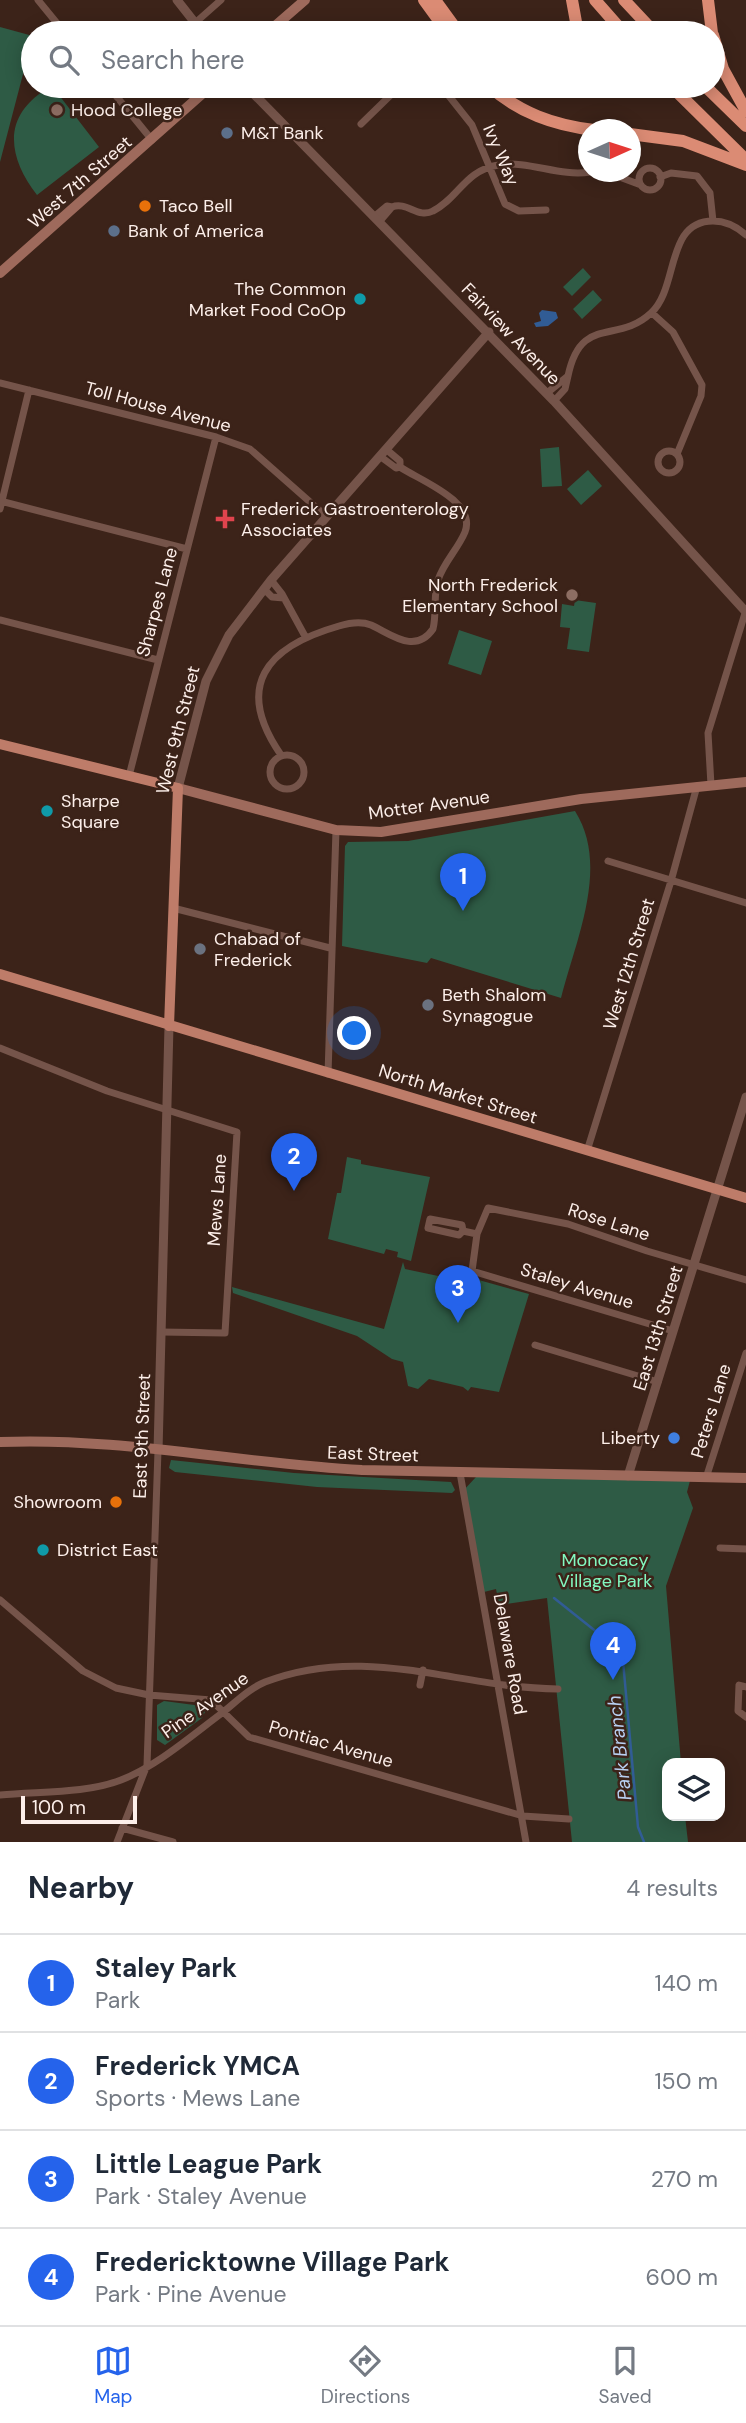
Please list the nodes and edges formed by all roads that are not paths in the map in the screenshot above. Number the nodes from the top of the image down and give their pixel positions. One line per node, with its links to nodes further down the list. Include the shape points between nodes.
1 (37, 0): 11 (street)
2 (177, 0): 12 (street)
3 (221, 0): 13 (street)
4 (305, 0): 14 (main road)
5 (424, 0): 15 (highway)
6 (435, 0): 16 (highway)
7 (572, 0): 17 (highway)
8 (595, 0): 18 (highway)
9 (624, 0): 19 (highway)
10 (708, 0): 20 (highway)
11 (55, 21)
12 (193, 21)
13 (197, 21)
14 (281, 21)
15 (439, 21)
16 (450, 21)
17 (576, 21)
18 (613, 21)
19 (644, 21)
20 (711, 21)
21 (725, 73): 30 (highway)
22 (118, 98): 35 (street)
23 (198, 98): 35 (main road, West 7th Street)
24 (258, 98): 43 (street, Fairview Avenue)
25 (388, 98): 31 (street)
26 (451, 98): 37 (street, Ivy Way, via 472,125)
27 (507, 98): 33 (highway, via 533,116)
28 (683, 98): 36 (highway)
29 (717, 98): 32 (highway)
30 (746, 111)
31 (362, 124)
32 (746, 126)
33 (578, 128)
34 (641, 135): 36 (highway, via 683,141)
35 (152, 140): 46 (main road, West 7th Street)
36 (746, 163)
37 (489, 168): 38 (street, via 511,164); 42 (street, Ivy Way, via 505,204 519,211); 43 (street, via 464,181 433,212 387,206)
38 (578, 173)
39 (660, 177): 41 (street, via 654,189); 41 (street, via 654,169 644,170); 44 (street, via 671,173 697,176 710,193)
40 (631, 182): 41 (street)
41 (641, 186)
42 (546, 210)
43 (377, 219): 48 (street, Fairview Avenue)
44 (713, 221): 45 (street, via 737,227); 47 (street, via 698,223 685,233)
45 (746, 235)
46 (0, 273)
47 (652, 313): 49 (street, via 581,342); 56 (street, via 673,331 702,385)
48 (489, 332): 52 (street, Fairview Avenue); 55 (street, West 9th Street)
49 (568, 376): 52 (street); 53 (street, via 565,389)
50 (0, 383): 51 (street, Toll House Avenue)
51 (29, 390): 54 (street, Toll House Avenue); 57 (street)
52 (547, 393): 53 (street, Fairview Avenue)
53 (554, 401): 63 (street, Fairview Avenue)
54 (216, 437): 58 (street, Toll House Avenue, via 250,449); 59 (street, Sharpes Lane)
55 (384, 454): 58 (street, West 9th Street); 65 (street, via 396,468 448,495 460,506 466,521 465,532 438,581 433,629 412,642 357,623)
56 (677, 454)
57 (1, 504): 59 (street)
58 (327, 517): 60 (street, West 9th Street)
59 (187, 548): 66 (street, Sharpes Lane)
60 (271, 580): 61 (street, West 9th Street); 62 (street)
61 (264, 589): 62 (street, via 272,597); 73 (street, West 9th Street, via 216,656)
62 (284, 598): 65 (street)
63 (746, 611): 71 (street, via 708,733)
64 (0, 620): 66 (street)
65 (306, 638): 68 (street, via 275,659 257,694 264,727)
66 (158, 660): 69 (street, Sharpes Lane)
67 (0, 744): 69 (main road, Motter Avenue)
68 (281, 755): 68 (street, via 272,763 270,775 281,788 293,789 302,782 304,766 297,757)
69 (129, 776): 73 (main road, Motter Avenue)
70 (746, 782): 71 (main road, Motter Avenue)
71 (711, 785): 72 (main road, Motter Avenue)
72 (697, 786): 74 (main road, Motter Avenue, via 581,799 395,831); 76 (street, West 12th Street)
73 (178, 788): 74 (main road, Motter Avenue); 78 (main road, West 9th Street)
74 (336, 830): 79 (street)
75 (608, 861): 76 (street)
76 (671, 881): 77 (street); 86 (street, West 12th Street)
77 (746, 903)
78 (173, 908): 79 (street); 81 (main road, West 9th Street)
79 (330, 948): 83 (street)
80 (0, 974): 81 (main road, North Market Street)
81 (169, 1026): 83 (main road, North Market Street); 85 (street, East 9th Street)
82 (0, 1048): 85 (street, Mews Lane)
83 (328, 1074): 86 (main road, North Market Street)
84 (746, 1097): 87 (street, East 13th Street)
85 (166, 1111): 94 (street, East 9th Street); 94 (street, Mews Lane, via 237,1132 225,1333)
86 (587, 1151): 87 (main road, North Market Street)
87 (717, 1190): 88 (main road, North Market Street); 91 (street, East 13th Street)
88 (746, 1198)
89 (463, 1231): 90 (street)
90 (477, 1234): 91 (street, Rose Lane, via 488,1208 568,1224); 93 (street, Staley Avenue, via 472,1271)
91 (694, 1264): 92 (street, Rose Lane); 93 (street, East 13th Street)
92 (746, 1280)
93 (673, 1331): 97 (street, East 13th Street)
94 (161, 1332): 99 (street, East 9th Street)
95 (536, 1345): 97 (street)
96 (746, 1353): 102 (street, Peters Lane)
97 (658, 1382): 101 (street, East 13th Street)
98 (0, 1442): 99 (main road, East Street, via 52,1440)
99 (158, 1451): 100 (main road, East Street, via 311,1468); 112 (street, East 9th Street)
100 (460, 1473): 101 (main road, East Street); 109 (street, Delaware Road)
101 (628, 1476): 102 (main road, East Street)
102 (706, 1478): 103 (main road, East Street)
103 (746, 1478)
104 (720, 1548): 105 (street)
105 (746, 1549)
106 (0, 1600): 112 (street, Pontiac Avenue, via 83,1671 116,1688)
107 (423, 1670): 108 (street); 109 (street, Pine Avenue); 113 (street, Pine Avenue, via 373,1664 298,1674 250,1690)
108 (420, 1685)
109 (500, 1686): 111 (street, Pine Avenue); 117 (street, Delaware Road)
110 (746, 1687): 114 (street, via 739,1685 736,1696 738,1711)
111 (558, 1689)
112 (149, 1695): 113 (street, Pontiac Avenue, via 211,1700); 115 (street, East 9th Street)
113 (223, 1712): 115 (street, Pine Avenue); 117 (street, Pontiac Avenue, via 249,1737)
114 (746, 1717)
115 (147, 1765): 116 (street, Pine Avenue, via 103,1785); 119 (street, East 9th Street)
116 (0, 1795)
117 (523, 1816): 118 (street, Pontiac Avenue); 122 (street, Delaware Road)
118 (569, 1819)
119 (122, 1828): 120 (street, East 9th Street); 121 (street)
120 (117, 1842)
121 (173, 1842)
122 (526, 1842)

